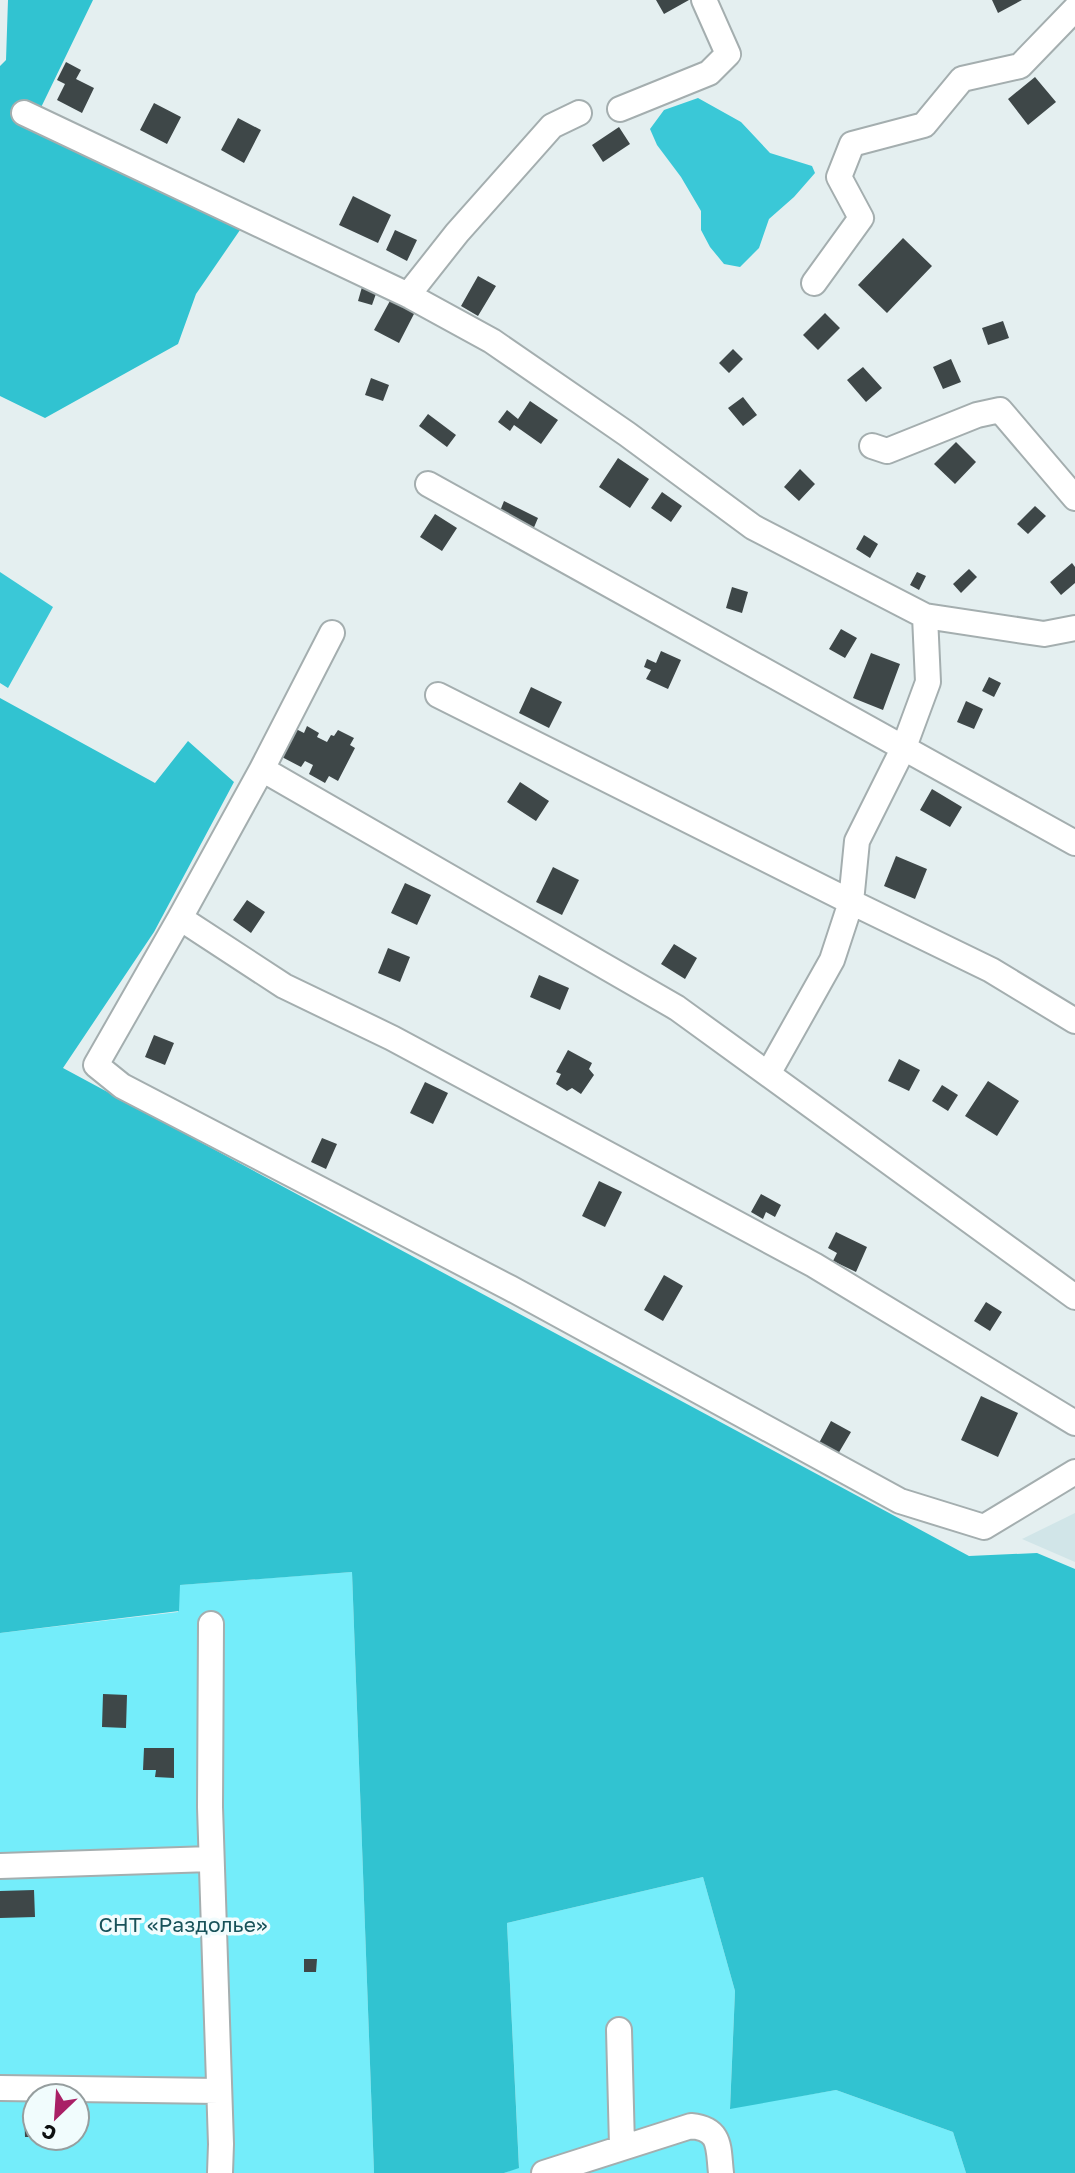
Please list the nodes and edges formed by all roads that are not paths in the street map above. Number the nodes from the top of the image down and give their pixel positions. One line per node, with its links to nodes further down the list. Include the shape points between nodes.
1 (704, 0): 3 (street, via 728,54 709,73)
2 (1075, 9): 6 (street, via 1020,66 962,79 924,125 852,144 839,177 861,218)
3 (620, 109)
4 (24, 113): 7 (street)
5 (579, 113): 7 (street, via 552,126)
6 (814, 283)
7 (408, 295): 11 (street, via 492,341 752,527)
8 (872, 446): 10 (street, via 887,451 1000,410)
9 (428, 484): 15 (street)
10 (1075, 498)
11 (925, 616): 12 (street, via 1044,634); 15 (street, via 928,682)
12 (1075, 628)
13 (332, 633): 16 (street)
14 (438, 695): 18 (street)
15 (904, 747): 17 (street); 18 (street, via 857,841)
16 (262, 769): 19 (street); 21 (street, via 677,1008)
17 (1075, 843)
18 (851, 902): 20 (street, via 991,970); 21 (street, via 832,960)
19 (180, 918): 23 (street, via 284,986 392,1038 814,1265); 24 (street, via 96,1065 122,1086 510,1288 900,1501 984,1527)
20 (1075, 1021)
21 (768, 1074): 22 (street)
22 (1075, 1297)
23 (1075, 1423)
24 (1075, 1472)
25 (211, 1624): 26 (street)
26 (211, 1859): 27 (street); 30 (street)
27 (0, 1866)
28 (619, 2030): 31 (street)
29 (0, 2088): 30 (street)
30 (219, 2091): 32 (street)
31 (622, 2146): 33 (street); 34 (street, via 691,2126 704,2127 716,2139)
32 (220, 2173)
33 (544, 2173)
34 (721, 2173)

